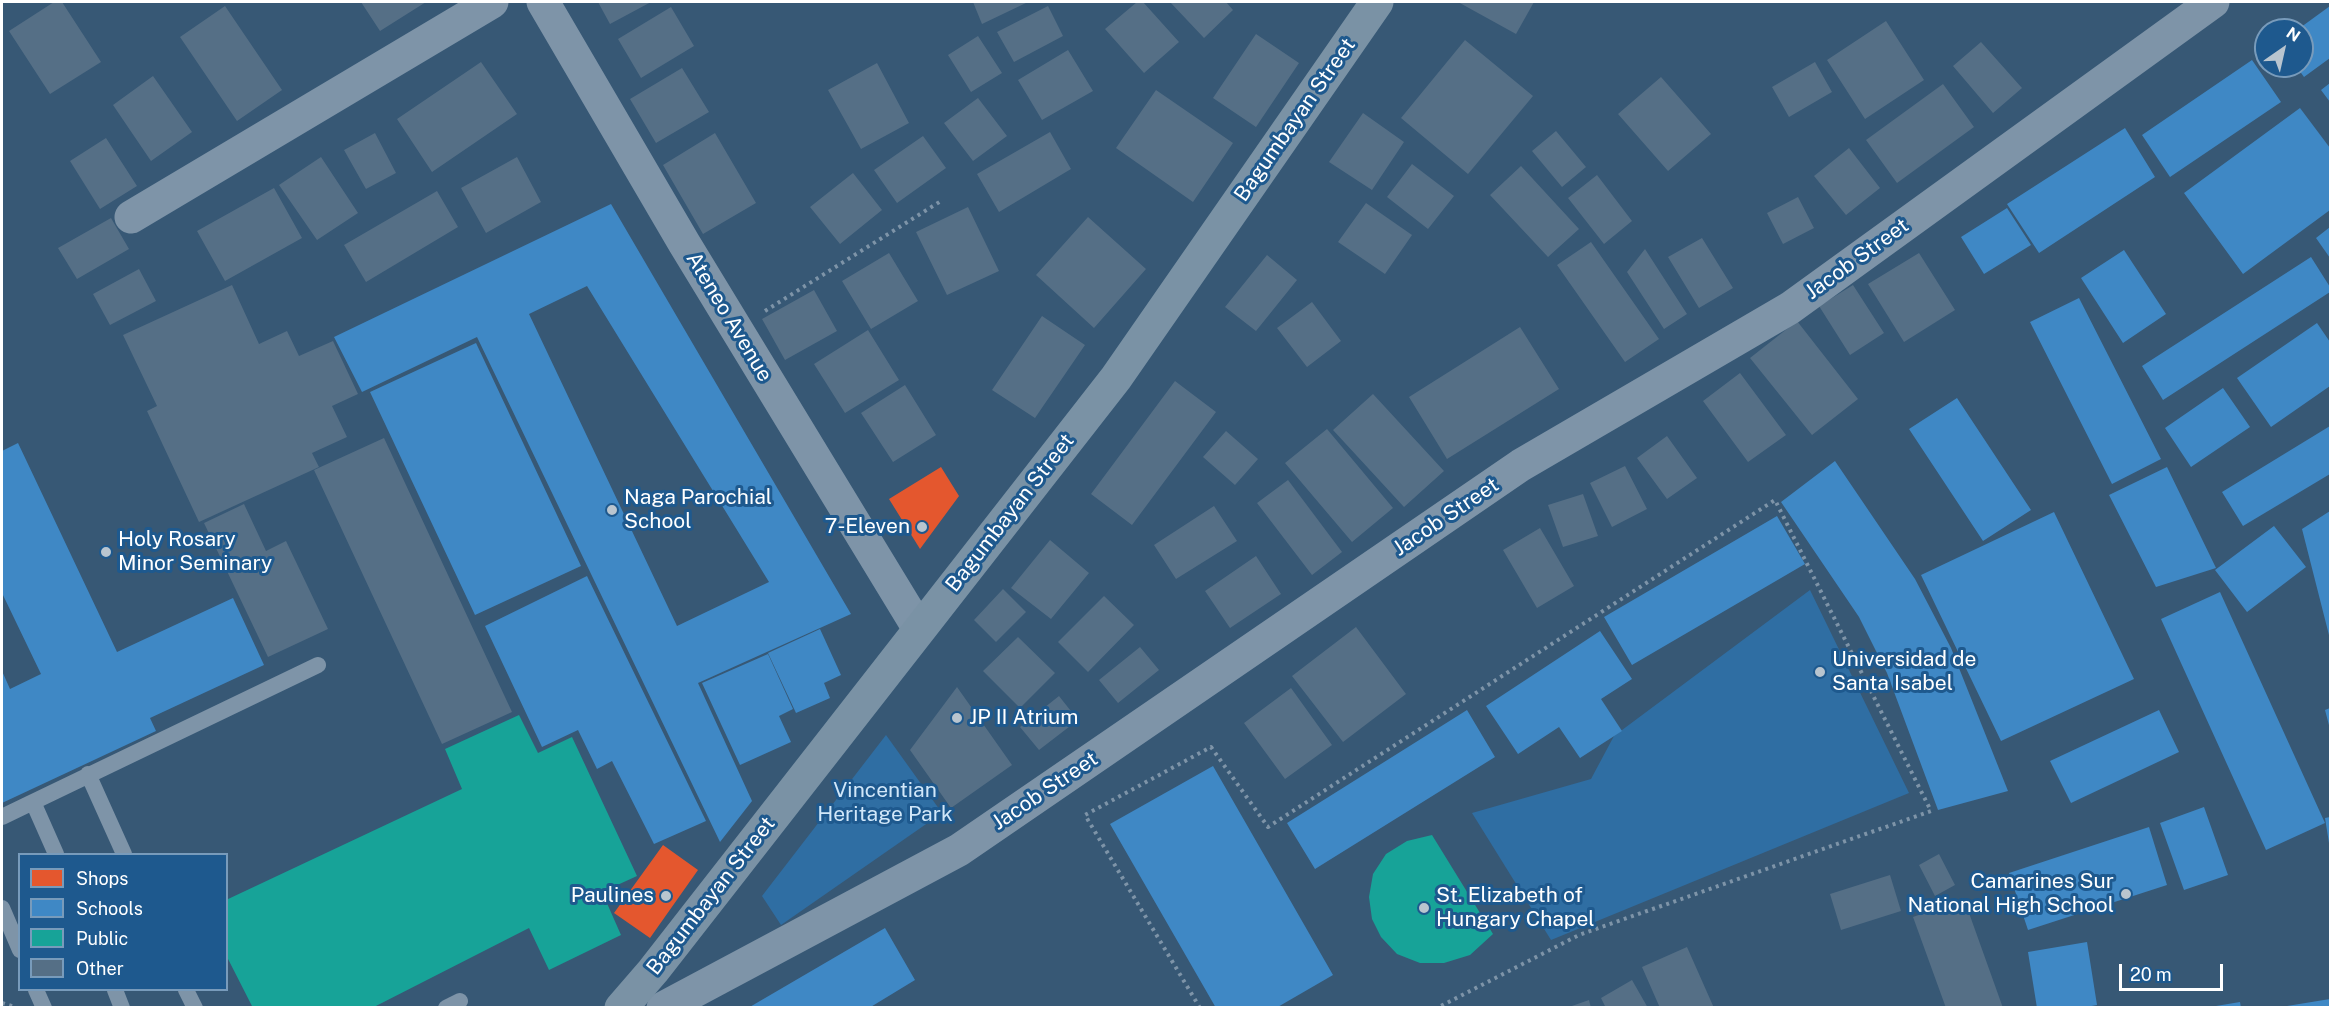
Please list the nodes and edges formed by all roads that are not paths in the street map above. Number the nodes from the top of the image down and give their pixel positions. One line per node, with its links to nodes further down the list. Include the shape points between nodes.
1 (492, 2): 5 (street)
2 (543, 2): 6 (street, Ateneo Avenue)
3 (1377, 2): 6 (main road, Bagumbayan Street, via 1116,378)
4 (2213, 2): 22 (street, Jacob Street, via 1790,308 1521,465 959,850)
5 (131, 217)
6 (919, 629): 21 (main road, Bagumbayan Street)
7 (318, 665): 8 (lane)
8 (88, 774): 9 (lane); 12 (lane)
9 (33, 802): 10 (lane); 11 (lane)
10 (2, 817)
11 (55, 853)
12 (123, 853)
13 (2, 908): 14 (lane)
14 (18, 945)
15 (36, 991): 18 (lane)
16 (115, 991): 19 (lane)
17 (186, 991): 20 (lane)
18 (44, 1008)
19 (123, 1008)
20 (195, 1008)
21 (621, 1008)
22 (663, 1008)

